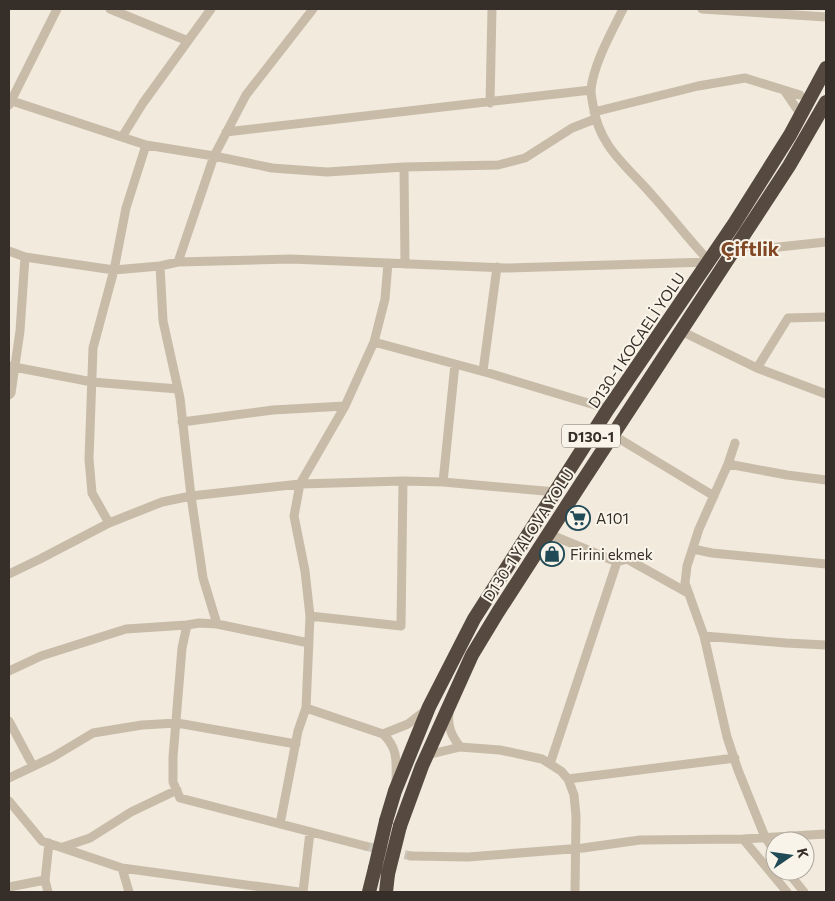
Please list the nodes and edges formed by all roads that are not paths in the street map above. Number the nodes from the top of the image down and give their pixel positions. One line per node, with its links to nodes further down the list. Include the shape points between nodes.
1 (57, 9): 14 (street)
2 (110, 9): 9 (street)
3 (211, 9): 9 (street)
4 (313, 9): 19 (street, via 246,95)
5 (492, 9): 16 (street)
6 (623, 9): 11 (street, via 609,36)
7 (702, 9): 8 (street)
8 (826, 17)
9 (188, 41): 20 (street)
10 (826, 68): 18 (highway, D130-1 KOCAELİ YOLU / D130-1)
11 (591, 90): 16 (street); 17 (street)
12 (784, 90): 13 (street); 17 (street, via 745,78 698,86); 18 (street)
13 (800, 95)
14 (10, 102): 20 (street)
15 (826, 102): 25 (highway, D130-1 YALOVA YOLU / D130-1, via 790,166)
16 (490, 103): 19 (street)
17 (595, 116): 23 (street, via 525,158 498,164); 29 (street, via 609,150)
18 (801, 116): 29 (highway, D130-1 KOCAELİ YOLU / D130-1)
19 (226, 132): 22 (street)
20 (122, 137): 21 (street)
21 (146, 144): 22 (street); 34 (street, via 126,208)
22 (214, 156): 23 (street, via 272,168 327,172); 28 (street)
23 (404, 166): 31 (street)
24 (826, 242): 25 (street, via 769,248)
25 (737, 246): 36 (highway, D130-1 YALOVA YOLU / D130-1)
26 (9, 251): 27 (street)
27 (25, 256): 34 (street); 39 (street, via 20,332)
28 (178, 262): 30 (street, via 291,259); 32 (street)
29 (710, 262): 33 (street); 47 (highway, D130-1 KOCAELİ YOLU / D130-1)
30 (388, 263): 31 (street); 37 (street, via 385,299)
31 (405, 264): 33 (street)
32 (160, 266): 34 (street); 43 (street, via 163,321)
33 (497, 267): 41 (street)
34 (114, 270): 42 (street, via 93,348)
35 (826, 317): 40 (street, via 788,318)
36 (681, 331): 40 (street); 49 (highway, D130-1 YALOVA YOLU / D130-1)
37 (374, 342): 38 (street); 46 (street)
38 (455, 364): 41 (street); 54 (street)
39 (12, 367): 42 (street); 44 (street)
40 (758, 368): 45 (street)
41 (483, 372): 47 (street)
42 (92, 382): 43 (street); 59 (street, via 89,458 92,493)
43 (178, 389): 48 (street)
44 (9, 394)
45 (826, 394)
46 (345, 406): 48 (street, via 273,410); 55 (street)
47 (608, 409): 56 (highway, D130-1 KOCAELİ YOLU / D130-1)
48 (182, 422): 57 (street)
49 (613, 435): 58 (street); 60 (highway, D130-1 YALOVA YOLU / D130-1)
50 (735, 444): 51 (street)
51 (728, 464): 52 (street); 58 (street)
52 (826, 480)
53 (403, 481): 54 (street); 55 (street); 66 (street, via 401,626)
54 (443, 482): 56 (street)
55 (300, 484): 57 (street); 66 (street, via 294,516)
56 (556, 492): 74 (highway, D130-1 KOCAELİ YOLU / D130-1, via 474,619)
57 (191, 496): 59 (street, via 162,502); 67 (street, via 204,578)
58 (714, 496): 61 (street)
59 (109, 523): 64 (street)
60 (549, 534): 62 (street); 73 (highway, D130-1 YALOVA YOLU / D130-1, via 472,655)
61 (693, 549): 63 (street); 65 (street, via 685,583)
62 (617, 562): 65 (street, via 627,560); 83 (street)
63 (826, 564)
64 (9, 574)
65 (688, 593): 69 (street)
66 (310, 616): 70 (street)
67 (216, 624): 68 (street); 70 (street)
68 (187, 625): 72 (street, via 126,629 41,656); 77 (street, via 182,648)
69 (704, 636): 71 (street); 82 (street)
70 (309, 643): 75 (street)
71 (826, 645)
72 (9, 671)
73 (451, 700): 80 (street, via 449,727); 81 (highway, D130-1 YALOVA YOLU / D130-1)
74 (429, 707): 78 (street, via 408,724); 88 (highway, D130-1 KOCAELİ YOLU / D130-1)
75 (306, 708): 78 (street); 79 (street)
76 (9, 721): 84 (street)
77 (177, 723): 79 (street); 84 (street, via 93,733); 87 (street, via 173,757 173,782)
78 (383, 734): 88 (street, via 392,742 396,757)
79 (296, 744): 90 (street)
80 (460, 747): 81 (street); 83 (street, via 500,750 542,759)
81 (427, 755): 110 (highway, D130-1 YALOVA YOLU / D130-1, bridge, via 400,826)
82 (735, 758): 86 (street); 92 (street)
83 (550, 764): 86 (street)
84 (33, 766): 85 (street)
85 (9, 778)
86 (568, 779): 97 (street, via 574,795)
87 (177, 790): 90 (street, via 180,798); 96 (street, via 131,812 90,838)
88 (396, 791): 100 (highway, D130-1 KOCAELİ YOLU / D130-1, bridge)
89 (9, 801): 94 (street, via 42,840)
90 (280, 824): 91 (street)
91 (310, 832): 95 (street); 107 (street)
92 (765, 837): 93 (street)
93 (743, 840): 97 (street, via 640,840); 112 (street)
94 (49, 843): 96 (street); 101 (street)
95 (365, 846)
96 (63, 847): 99 (street)
97 (575, 848): 98 (street, via 468,856); 111 (street)
98 (411, 856)
99 (122, 868): 105 (street); 106 (street)
100 (374, 871): 108 (highway); 109 (highway, D130-1)
101 (46, 880): 103 (street); 104 (street)
102 (795, 881): 113 (street)
103 (9, 887)
104 (48, 892)
105 (128, 892)
106 (299, 892)
107 (303, 892)
108 (365, 892)
109 (369, 892)
110 (386, 892)
111 (575, 892)
112 (787, 892)
113 (804, 892)

